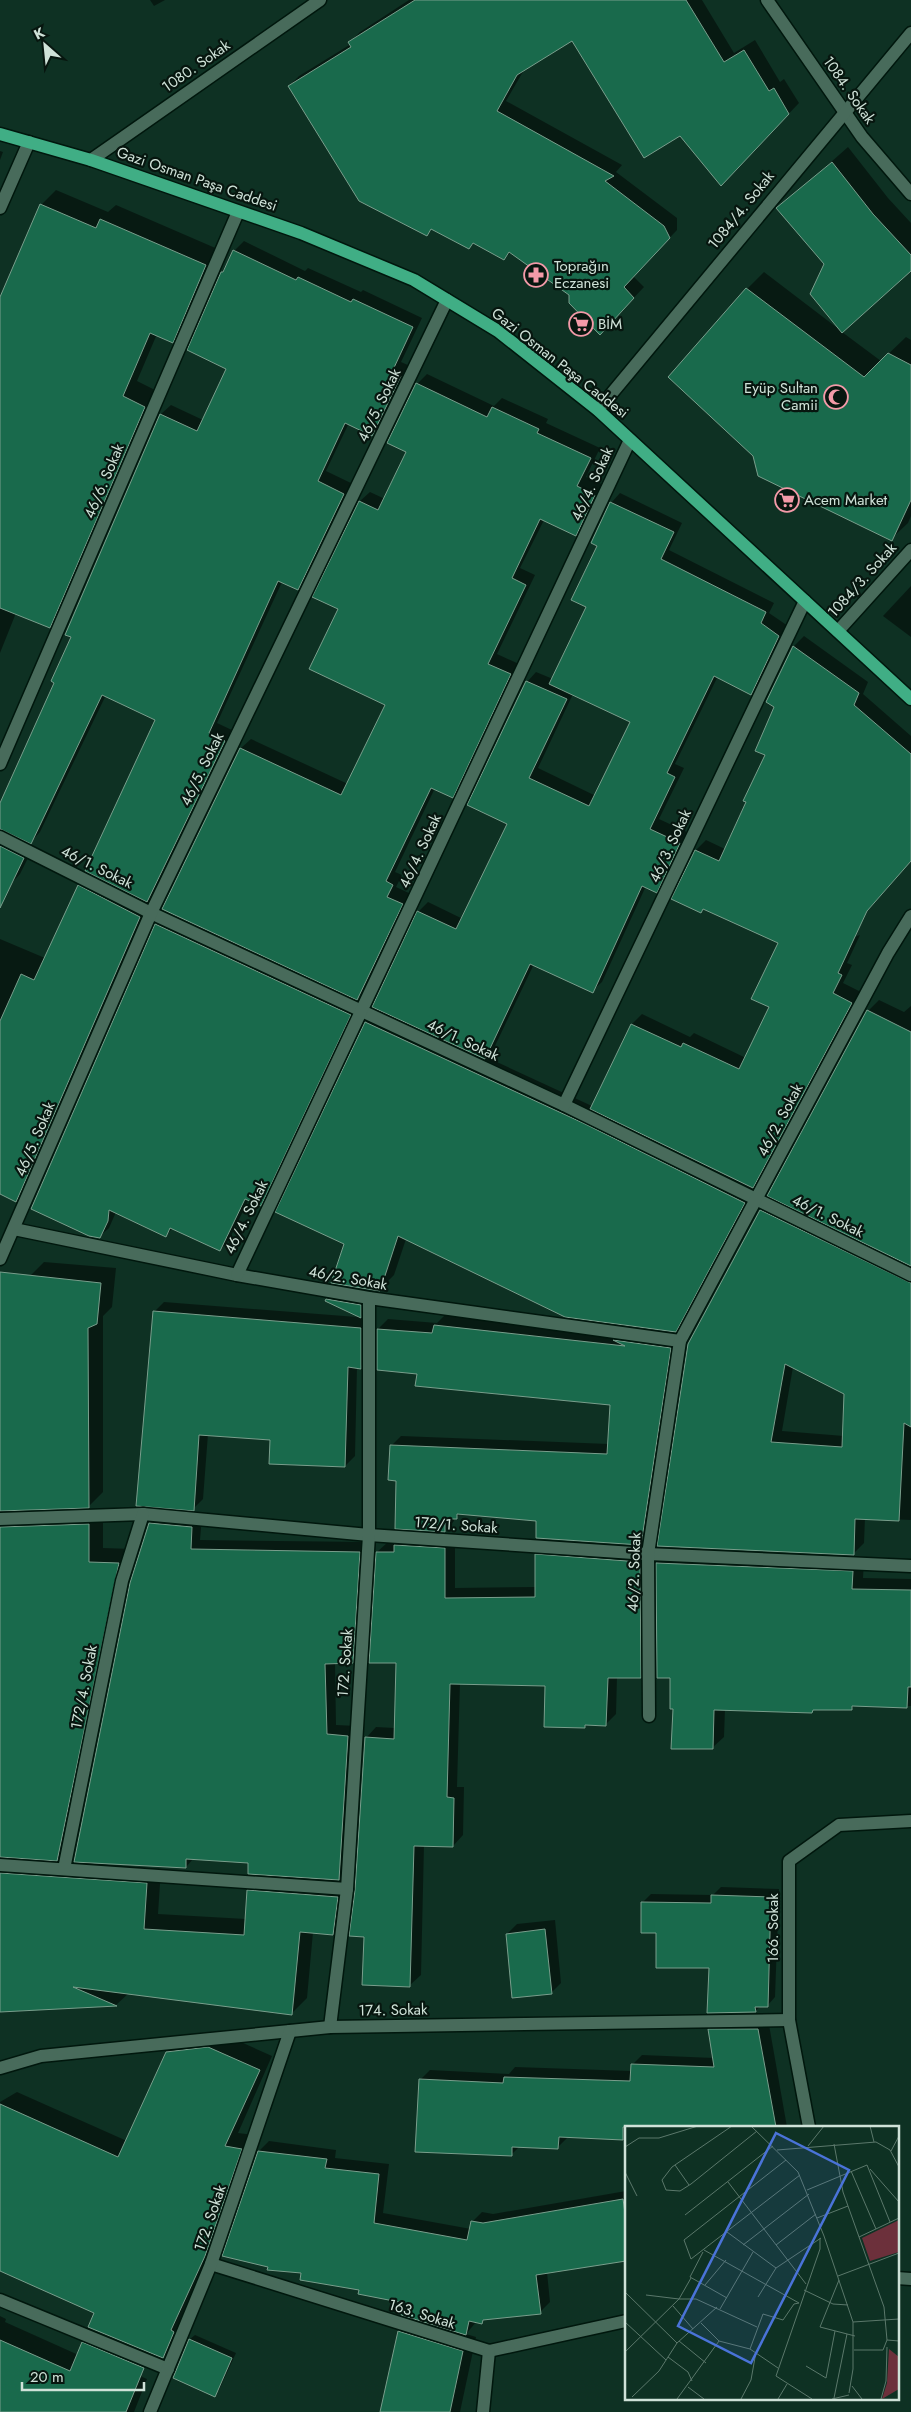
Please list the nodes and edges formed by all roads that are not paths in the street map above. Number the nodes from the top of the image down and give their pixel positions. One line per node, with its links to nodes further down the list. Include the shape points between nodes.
1 (320, 0): 7 (street, 1080. Sokak)
2 (767, 0): 4 (street, 1084. Sokak)
3 (911, 33): 4 (street, 1084/4. Sokak)
4 (844, 111): 8 (street, 1084. Sokak); 12 (street, 1084/4. Sokak)
5 (0, 134): 6 (main road, Gazi Osman Paşa Caddesi)
6 (30, 142): 7 (main road, Gazi Osman Paşa Caddesi); 9 (street)
7 (92, 160): 10 (main road, Gazi Osman Paşa Caddesi)
8 (911, 194)
9 (0, 208)
10 (238, 212): 11 (main road, Gazi Osman Paşa Caddesi, via 301,233 414,280); 18 (street, 46/6. Sokak)
11 (447, 300): 12 (main road, Gazi Osman Paşa Caddesi, via 498,331); 20 (street, 46/5. Sokak)
12 (598, 410): 13 (main road, Gazi Osman Paşa Caddesi)
13 (630, 440): 15 (main road, Gazi Osman Paşa Caddesi); 22 (street, 46/4. Sokak)
14 (911, 550): 16 (street, 1084/3. Sokak)
15 (805, 601): 16 (main road, Gazi Osman Paşa Caddesi); 23 (street, 46/3. Sokak)
16 (838, 631): 17 (main road, Gazi Osman Paşa Caddesi)
17 (911, 699)
18 (0, 764)
19 (0, 837): 20 (street, 46/1. Sokak)
20 (151, 913): 22 (street, 46/1. Sokak); 25 (street, 46/5. Sokak)
21 (911, 916): 24 (street, 46/2. Sokak, via 888,952)
22 (363, 1010): 23 (street, 46/1. Sokak); 27 (street, 46/4. Sokak)
23 (564, 1105): 24 (street, 46/1. Sokak)
24 (756, 1200): 28 (street, 46/1. Sokak); 30 (street, 46/2. Sokak)
25 (14, 1229): 26 (street, 46/5. Sokak); 27 (street, 46/2. Sokak)
26 (0, 1259)
27 (237, 1275): 29 (street, 46/2. Sokak)
28 (911, 1275)
29 (369, 1298): 30 (street, 46/2. Sokak); 33 (street, 172. Sokak)
30 (680, 1341): 34 (street, 46/2. Sokak)
31 (143, 1514): 32 (street, 172/1. Sokak); 33 (street, 172/1. Sokak); 39 (street, 172/4. Sokak, via 122,1581)
32 (0, 1518)
33 (369, 1535): 34 (street, 172/1. Sokak); 40 (street, 172. Sokak)
34 (648, 1554): 35 (street, 172/1. Sokak); 36 (street, 46/2. Sokak)
35 (911, 1566)
36 (649, 1716)
37 (911, 1821): 41 (street, 166. Sokak, via 839,1825 789,1861)
38 (0, 1865): 39 (street)
39 (64, 1869): 40 (street)
40 (347, 1889): 42 (street, 172. Sokak)
41 (789, 2020): 42 (street, 174. Sokak); 45 (street, 166. Sokak)
42 (330, 2028): 43 (street, 174. Sokak)
43 (290, 2031): 44 (street, 174. Sokak, via 41,2056); 46 (street, 172. Sokak)
44 (0, 2068)
45 (809, 2126)
46 (211, 2264): 49 (street, 163. Sokak); 50 (street, 172. Sokak)
47 (0, 2300): 50 (street)
48 (625, 2321): 49 (street)
49 (489, 2352): 52 (street)
50 (168, 2369): 51 (street, 172. Sokak)
51 (150, 2412)
52 (483, 2412)

